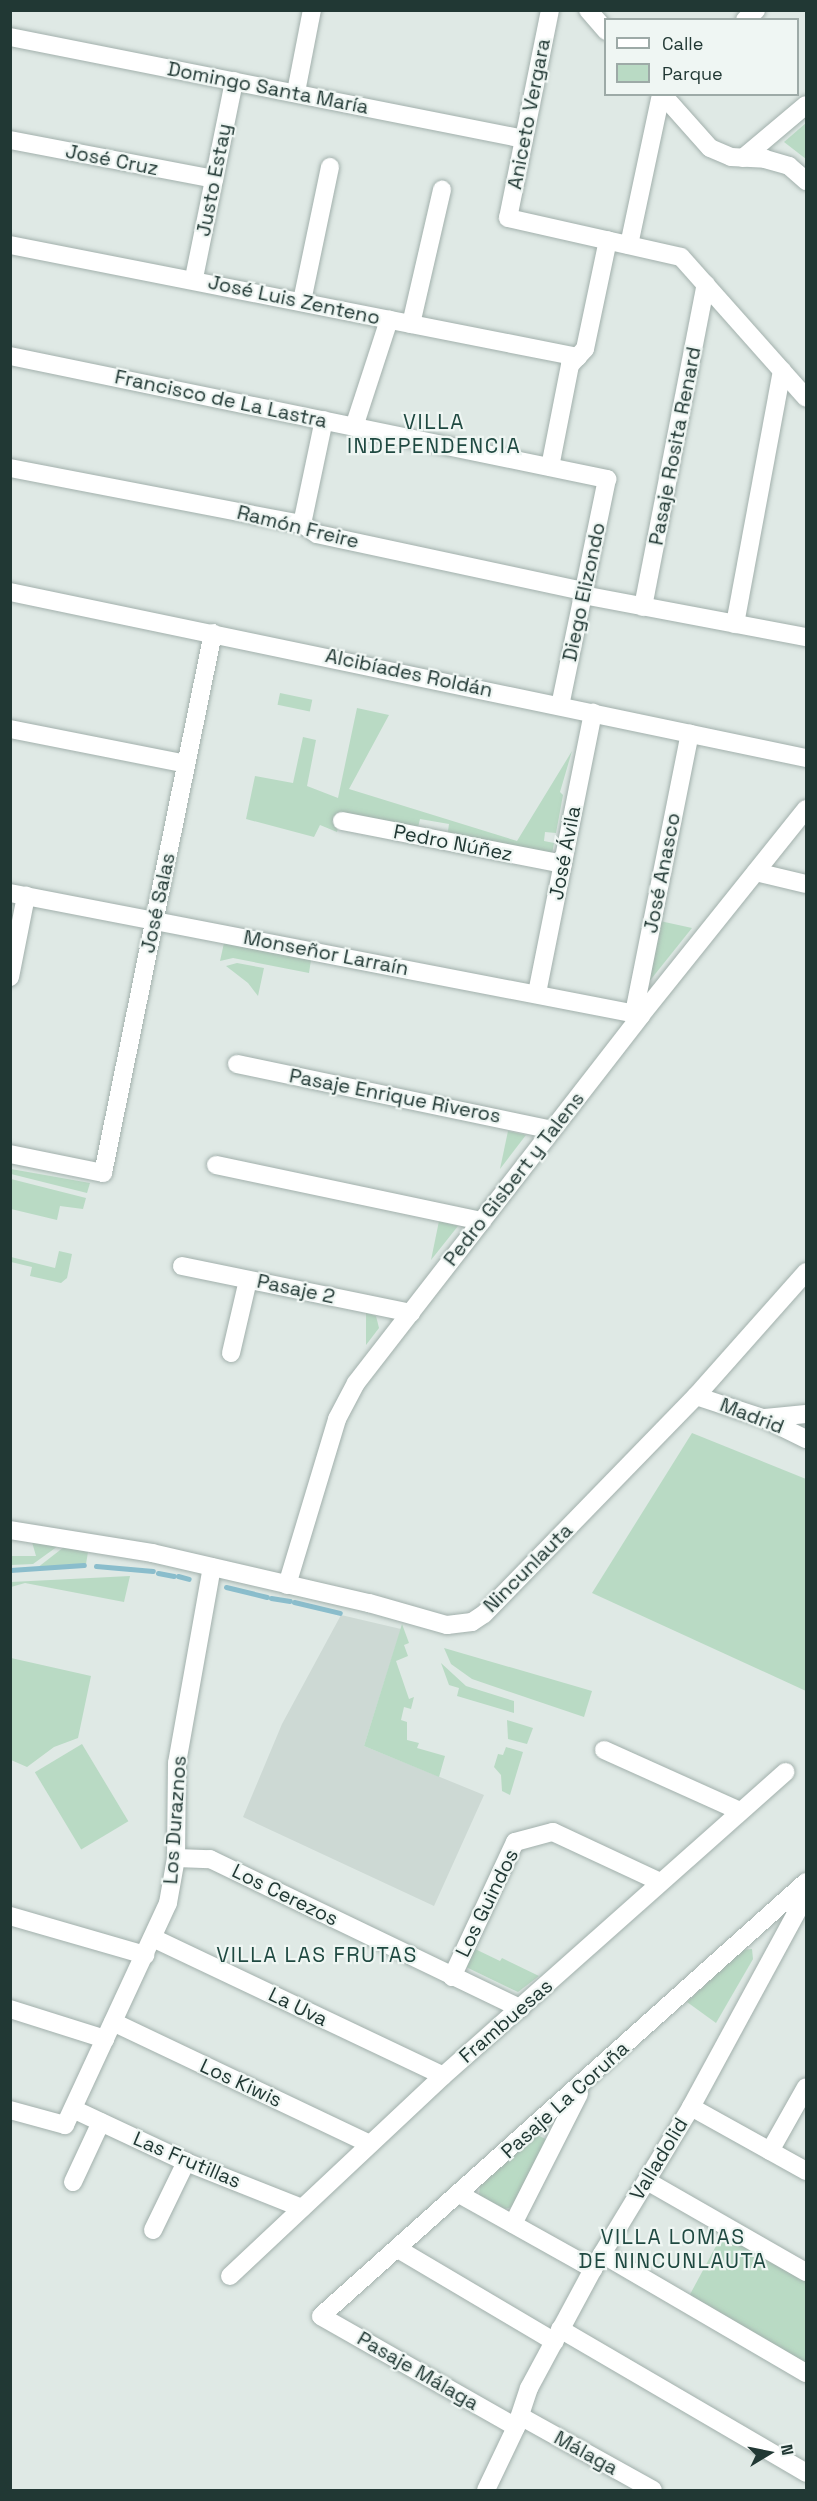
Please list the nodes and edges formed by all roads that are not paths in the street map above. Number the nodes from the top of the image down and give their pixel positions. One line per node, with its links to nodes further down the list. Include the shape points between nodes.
1 (312, 10): 7 (street)
2 (550, 10): 12 (street, Aniceto Vergara)
3 (588, 10): 4 (street)
4 (604, 29)
5 (10, 37): 6 (street, Domingo Santa María)
6 (234, 81): 7 (street, Domingo Santa María); 15 (street, Justo Estay)
7 (296, 92): 12 (street, Domingo Santa María)
8 (662, 96): 20 (street)
9 (664, 96): 13 (street, via 710,148)
10 (807, 105): 13 (street)
11 (10, 140): 15 (street, José Cruz)
12 (524, 140): 18 (street, Aniceto Vergara, via 508,218)
13 (743, 158): 16 (street, via 789,166)
14 (330, 167): 23 (street)
15 (214, 180): 21 (street, Justo Estay)
16 (807, 181)
17 (442, 190): 25 (street)
18 (608, 240): 20 (street); 27 (street, via 585,349)
19 (10, 245): 21 (street, José Luis Zenteno)
20 (629, 245): 22 (street, via 681,256)
21 (194, 278): 23 (street, José Luis Zenteno)
22 (706, 284): 28 (street); 38 (street, Pasaje Rosita Renard)
23 (302, 301): 24 (street, José Luis Zenteno)
24 (389, 320): 25 (street, José Luis Zenteno); 31 (street)
25 (411, 324): 27 (street, José Luis Zenteno)
26 (10, 356): 30 (street, Francisco de La Lastra)
27 (578, 357): 32 (street, via 570,365)
28 (782, 370): 29 (street); 39 (street)
29 (807, 398)
30 (324, 420): 31 (street, Francisco de La Lastra); 35 (street)
31 (354, 426): 32 (street, Francisco de La Lastra)
32 (550, 467): 34 (street, Francisco de La Lastra)
33 (10, 468): 35 (street, Ramón Freire)
34 (607, 478): 37 (street, Diego Elizondo)
35 (302, 524): 37 (street, Ramón Freire, via 317,534)
36 (10, 592): 40 (street, Alcibíades Roldán)
37 (583, 593): 38 (street, Ramón Freire); 42 (street, Diego Elizondo)
38 (643, 607): 39 (street, Ramón Freire)
39 (735, 624): 41 (street, Ramón Freire)
40 (213, 633): 42 (street, Alcibíades Roldán); 47 (street, José Salas)
41 (807, 637)
42 (560, 705): 43 (street, Alcibíades Roldán)
43 (593, 713): 45 (street, Alcibíades Roldán); 50 (street, José Ávila)
44 (10, 729): 47 (street)
45 (690, 734): 46 (street, Alcibíades Roldán); 57 (street, José Anasco)
46 (807, 758)
47 (186, 764): 54 (street, José Salas)
48 (807, 809): 51 (street, Pedro Gisbert y Talens)
49 (342, 821): 50 (street, Pedro Núñez)
50 (563, 864): 56 (street, José Ávila)
51 (756, 872): 52 (street); 57 (street, Pedro Gisbert y Talens)
52 (807, 884)
53 (18, 894): 54 (street, Monseñor Larraín); 55 (street)
54 (154, 920): 56 (street, Monseñor Larraín); 60 (street, José Salas, via 103,1173)
55 (10, 977)
56 (537, 993): 57 (street, Monseñor Larraín)
57 (637, 1014): 59 (street, Pedro Gisbert y Talens)
58 (237, 1064): 59 (street, Pasaje Enrique Riveros)
59 (552, 1130): 62 (street, Pedro Gisbert y Talens)
60 (10, 1154)
61 (216, 1165): 62 (street)
62 (482, 1221): 66 (street, Pedro Gisbert y Talens)
63 (182, 1266): 65 (street, Pasaje 2)
64 (807, 1272): 68 (street, Nincunlauta)
65 (248, 1280): 66 (street, Pasaje 2); 67 (street)
66 (411, 1313): 74 (street, Pedro Gisbert y Talens, via 344,1401)
67 (231, 1353)
68 (696, 1396): 70 (street, Madrid); 74 (street, Nincunlauta, via 472,1622 447,1625)
69 (807, 1414): 70 (street)
70 (763, 1418): 71 (street, Madrid)
71 (807, 1438)
72 (10, 1530): 73 (street, Nincunlauta, via 68,1536)
73 (212, 1567): 74 (street, Nincunlauta); 78 (street, Los Duraznos, via 177,1763)
74 (287, 1585)
75 (604, 1750): 77 (street)
76 (786, 1772): 77 (street, Frambuesas)
77 (740, 1811): 79 (street, Frambuesas)
78 (176, 1858): 83 (street, Los Duraznos, via 168,1903); 85 (street, Los Cerezos, via 210,1859)
79 (660, 1882): 85 (street, Los Guindos, via 553,1832 515,1842); 87 (street, Frambuesas)
80 (807, 1882): 91 (street, Pasaje La Coruña)
81 (807, 1895): 93 (street, Valladolid)
82 (10, 1916): 84 (street)
83 (153, 1938): 84 (street, Los Duraznos); 90 (street, La Uva)
84 (145, 1955): 88 (street, Los Duraznos)
85 (452, 1977): 87 (street, Los Cerezos)
86 (10, 2009): 89 (street)
87 (521, 2009): 90 (street, Frambuesas)
88 (113, 2022): 89 (street, Los Duraznos); 97 (street, Los Kiwis)
89 (105, 2039): 95 (street, Los Duraznos)
90 (443, 2076): 97 (street, Frambuesas)
91 (584, 2085): 103 (street, Pasaje La Coruña); 105 (street)
92 (807, 2087): 98 (street)
93 (691, 2107): 98 (street); 101 (street, Valladolid)
94 (10, 2110): 95 (street, Las Frutillas)
95 (69, 2117): 96 (street, Las Frutillas)
96 (101, 2122): 99 (street, Las Frutillas); 102 (street)
97 (370, 2144): 104 (street, Frambuesas)
98 (770, 2151): 100 (street)
99 (186, 2162): 104 (street, Las Frutillas); 106 (street)
100 (807, 2171)
101 (647, 2181): 108 (street, Valladolid); 109 (street)
102 (73, 2182)
103 (459, 2194): 105 (street); 107 (street, Pasaje La Coruña)
104 (303, 2208): 110 (street, Frambuesas)
105 (513, 2224): 108 (street)
106 (153, 2230)
107 (398, 2249): 111 (street, Pasaje La Coruña); 112 (street)
108 (598, 2261): 112 (street, Valladolid); 113 (street)
109 (807, 2272)
110 (230, 2276)
111 (321, 2316): 114 (street, Pasaje Málaga)
112 (558, 2335): 114 (street, Valladolid, via 529,2388); 115 (street)
113 (807, 2373)
114 (518, 2421): 116 (street, Valladolid); 117 (street, Málaga)
115 (807, 2473)
116 (486, 2490)
117 (653, 2490)

